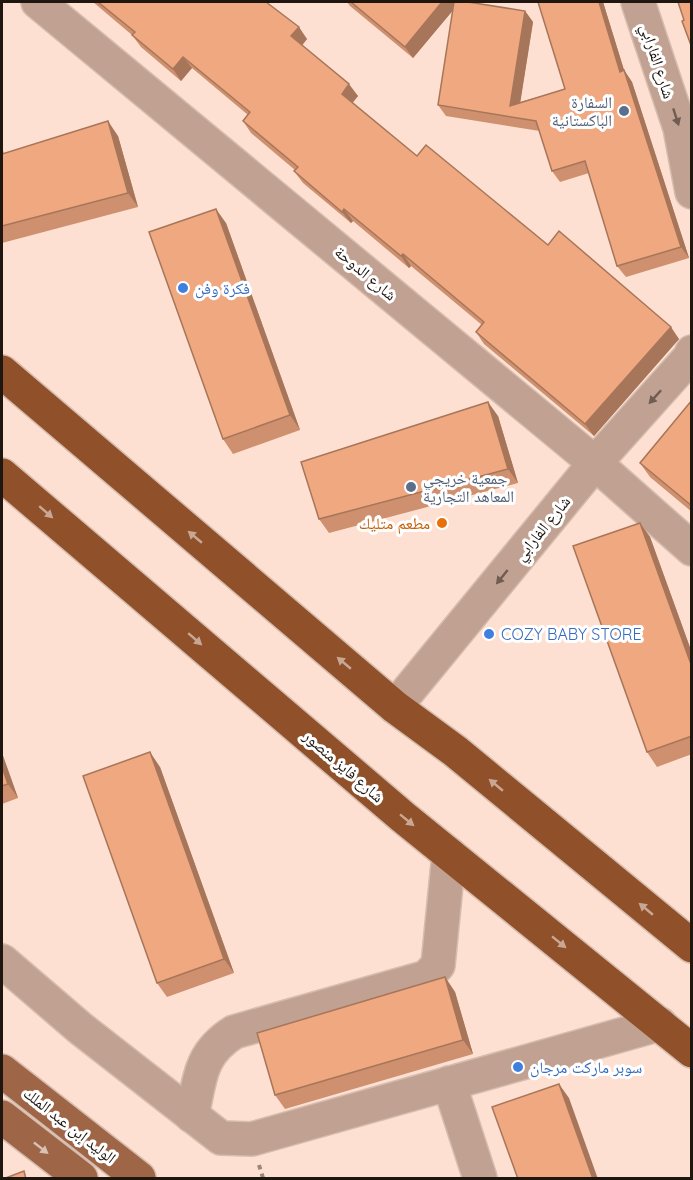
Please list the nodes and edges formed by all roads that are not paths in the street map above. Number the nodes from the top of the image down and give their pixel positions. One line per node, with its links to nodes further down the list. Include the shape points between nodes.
1 (38, 2): 6 (street, شارع الدوحة)
2 (638, 2): 3 (street, شارع الفارابي, one-way to 3, via 680,128)
3 (692, 192)
4 (692, 352): 6 (street, شارع الفارابي, one-way to 6)
5 (2, 372): 9 (highway, one-way to 5)
6 (595, 463): 8 (street, شارع الدوحة); 9 (street, شارع الفارابي, one-way to 9)
7 (5, 482): 10 (highway, شارع فايز منصور, one-way to 10)
8 (692, 549)
9 (395, 707): 11 (highway, one-way to 9, via 455,751)
10 (449, 854): 13 (highway, شارع فايز منصور, one-way to 13); 17 (street, via 438,965 428,977 234,1032 209,1054)
11 (692, 946)
12 (2, 961): 17 (street)
13 (660, 1024): 14 (highway, شارع فايز منصور); 16 (street)
14 (692, 1051)
15 (2, 1071): 20 (main road, الوليد إبن عبد الملك)
16 (449, 1083): 17 (street, via 252,1139 221,1138); 21 (street)
17 (192, 1116)
18 (2, 1117): 19 (main road, one-way to 19)
19 (81, 1179)
20 (139, 1179)
21 (480, 1179)

